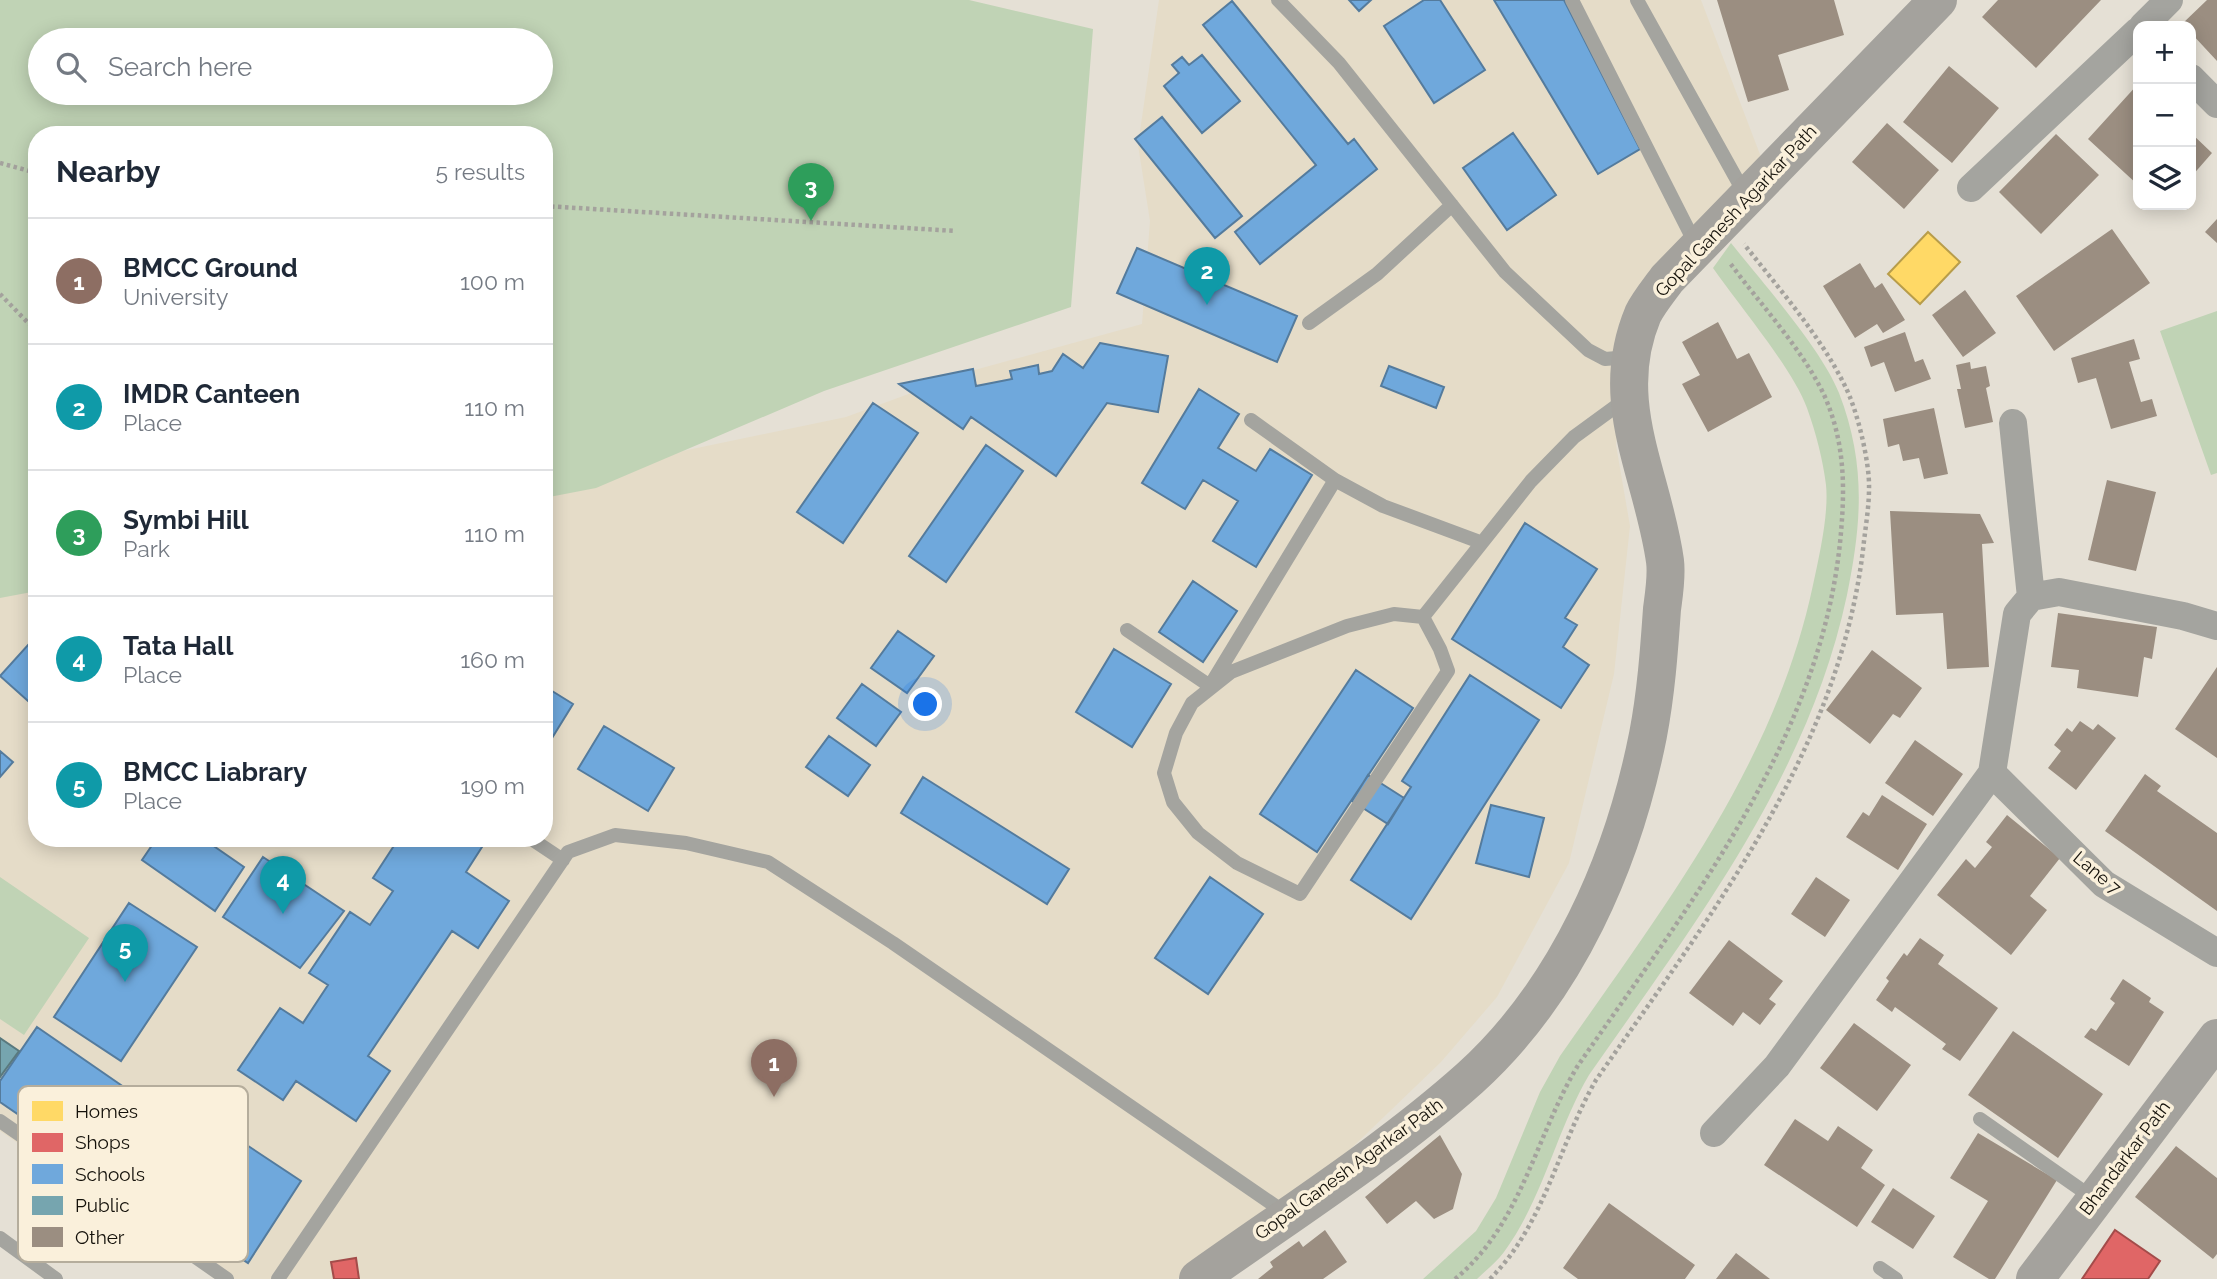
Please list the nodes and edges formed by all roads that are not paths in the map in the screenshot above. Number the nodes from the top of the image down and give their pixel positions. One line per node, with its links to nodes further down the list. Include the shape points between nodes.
1 (1278, 0): 12 (lane, via 1339,63)
2 (1572, 0): 13 (lane)
3 (1637, 0): 11 (lane)
4 (1938, 0): 11 (street, Gopal Ganesh Agarkar Path)
5 (2169, 0): 6 (street)
6 (2148, 21)
7 (2133, 36): 10 (street)
8 (2196, 83): 9 (street)
9 (2217, 104)
10 (1971, 188)
11 (1746, 198): 13 (street, Gopal Ganesh Agarkar Path)
12 (1452, 205): 14 (lane, via 1377,274); 15 (lane, via 1505,272 1588,350 1605,359)
13 (1707, 239): 15 (street, Gopal Ganesh Agarkar Path, via 1667,279 1644,312)
14 (1309, 323)
15 (1629, 357): 16 (street, Gopal Ganesh Agarkar Path)
16 (1628, 398): 20 (lane, via 1574,437); 36 (street, Gopal Ganesh Agarkar Path, via 1637,450 1656,505 1665,565 1657,689 1640,775 1617,853 1581,932 1534,1006 1472,1076 1401,1136)
17 (1251, 420): 19 (lane)
18 (2013, 423): 21 (street)
19 (1335, 480): 20 (lane, via 1383,506); 25 (lane)
20 (1480, 542): 22 (lane)
21 (2031, 597): 23 (street, via 2059,592); 26 (street, via 2017,614)
22 (1423, 617): 25 (lane, via 1394,614 1347,626 1231,672); 25 (lane, via 1448,671 1300,894 1237,863 1198,833 1173,802 1164,773 1176,733 1192,703)
23 (2217, 626)
24 (1127, 630): 25 (lane)
25 (1210, 686)
26 (1992, 773): 29 (street, Lane 7, via 2104,884); 33 (street, via 1777,1066)
27 (544, 847): 28 (lane)
28 (563, 860): 36 (lane, via 568,852 615,835 686,843 768,862); 44 (lane)
29 (2217, 953)
30 (2208, 1055): 35 (street, Bhandarkar Path)
31 (1979, 1119): 35 (lane)
32 (0, 1121): 34 (lane)
33 (1714, 1133)
34 (18, 1134)
35 (2094, 1199): 47 (street, Bhandarkar Path)
36 (1289, 1215): 45 (street, Gopal Ganesh Agarkar Path)
37 (0, 1238): 38 (lane)
38 (18, 1251)
39 (33, 1262): 42 (lane)
40 (203, 1262): 43 (lane)
41 (1880, 1268): 46 (lane)
42 (56, 1279)
43 (227, 1279)
44 (278, 1279)
45 (1198, 1279)
46 (1896, 1279)
47 (2035, 1279)

